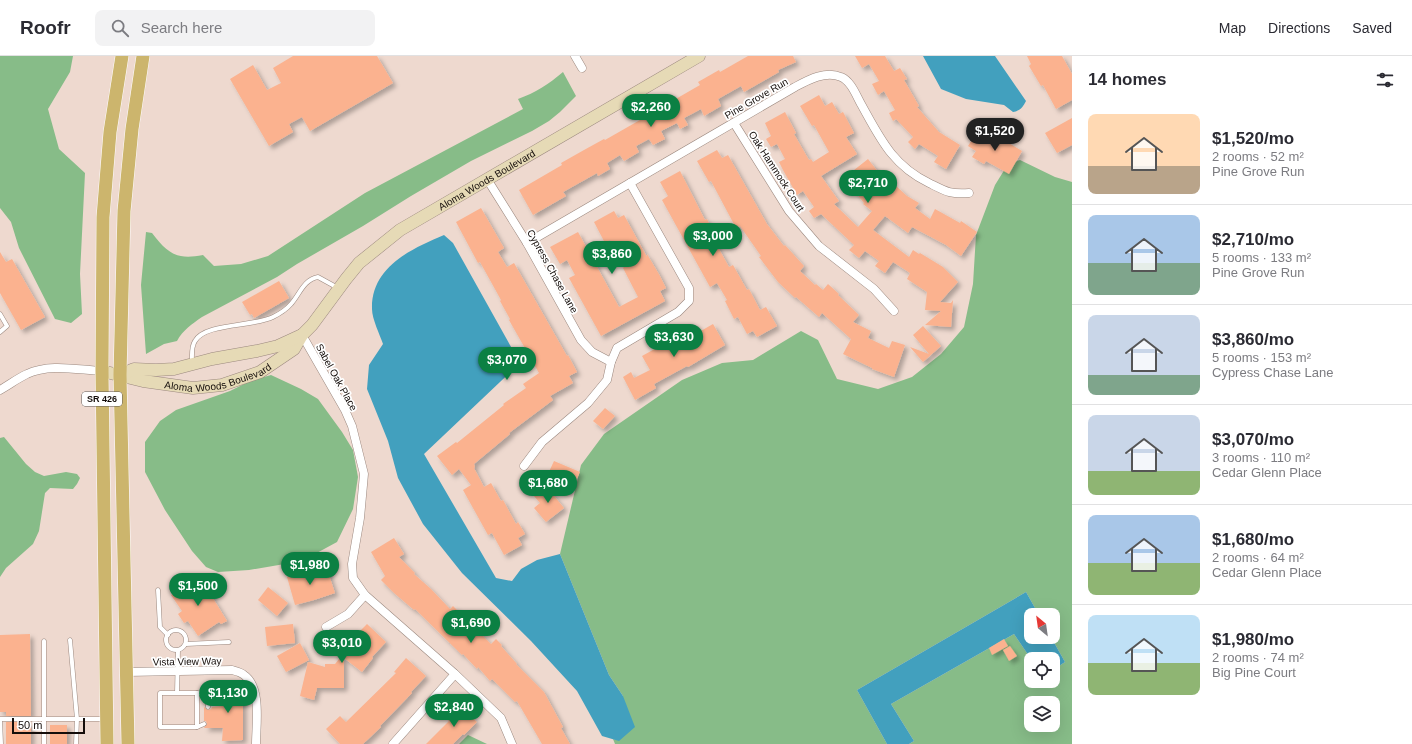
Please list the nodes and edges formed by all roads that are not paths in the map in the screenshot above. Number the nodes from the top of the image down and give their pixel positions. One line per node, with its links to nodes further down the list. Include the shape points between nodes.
1 (122, 56): 18 (main road, SR 426, via 110,132 103,217)
2 (143, 56): 19 (main road, SR 426, via 132,129 124,211)
3 (575, 56): 5 (street)
4 (700, 56): 7 (street, Aloma Woods Boulevard)
5 (582, 68)
6 (734, 123): 8 (street, Pine Grove Run); 9 (street, Pine Grove Run, via 807,80 828,75 841,77 851,86 888,150 908,172 952,194); 12 (street, Oak Hammock Court, via 789,211 819,246 874,289)
7 (487, 179): 10 (street, Cypress Chase Lane); 11 (street, Aloma Woods Boulevard, via 400,230 359,263)
8 (630, 183): 10 (street, Pine Grove Run); 16 (street, via 689,288 689,301 678,312 617,348)
9 (969, 193)
10 (527, 243): 16 (street, Cypress Chase Lane, via 581,340 592,352)
11 (339, 288): 15 (street, Aloma Woods Boulevard); 17 (lane, via 318,277 314,278 304,285 284,310 272,318 203,333 194,342)
12 (894, 311)
13 (0, 314): 14 (lane, via 7,326)
14 (0, 332)
15 (302, 335): 17 (street, Aloma Woods Boulevard, via 278,346); 19 (street, Aloma Woods Boulevard, via 294,349 260,372 222,385 193,388); 23 (street, Sabel Oak Place, via 345,410 352,426 364,474 352,564 353,578)
16 (611, 362): 21 (street, via 607,380 588,403 542,442)
17 (192, 364): 19 (street, Aloma Woods Boulevard, via 156,370 134,369)
18 (102, 371): 19 (street, Aloma Woods Boulevard); 20 (street, via 44,369); 39 (main road, SR 426)
19 (120, 375): 32 (main road, SR 426)
20 (1, 387)
21 (524, 466)
22 (158, 590): 25 (lane, via 160,627)
23 (365, 595): 24 (street, via 348,614); 33 (street, Sabel Oak Place)
24 (326, 627)
25 (168, 635): 29 (lane, via 175,630 182,632 186,637); 30 (lane, via 166,641 169,647)
26 (70, 640): 38 (lane)
27 (44, 641): 37 (lane)
28 (229, 642): 29 (lane)
29 (186, 644): 30 (lane)
30 (178, 650): 31 (lane)
31 (178, 671): 32 (street, Vista View Way); 35 (lane); 47 (street, Vista View Way, via 232,670 244,675 256,692)
32 (127, 672): 46 (main road, SR 426)
33 (455, 674): 48 (street); 49 (street, Sabel Oak Place, via 501,718)
34 (197, 693): 35 (lane); 36 (lane, via 205,694 208,698); 41 (lane)
35 (177, 694): 41 (lane, via 160,693 160,727)
36 (208, 707)
37 (44, 719): 38 (lane); 42 (lane, via 0,719); 43 (lane)
38 (77, 719): 39 (lane); 44 (lane)
39 (106, 719): 45 (main road, SR 426)
40 (204, 724): 41 (lane)
41 (197, 727)
42 (1, 744)
43 (44, 744)
44 (76, 744)
45 (107, 744)
46 (128, 744)
47 (256, 744)
48 (393, 744)
49 (512, 744)

